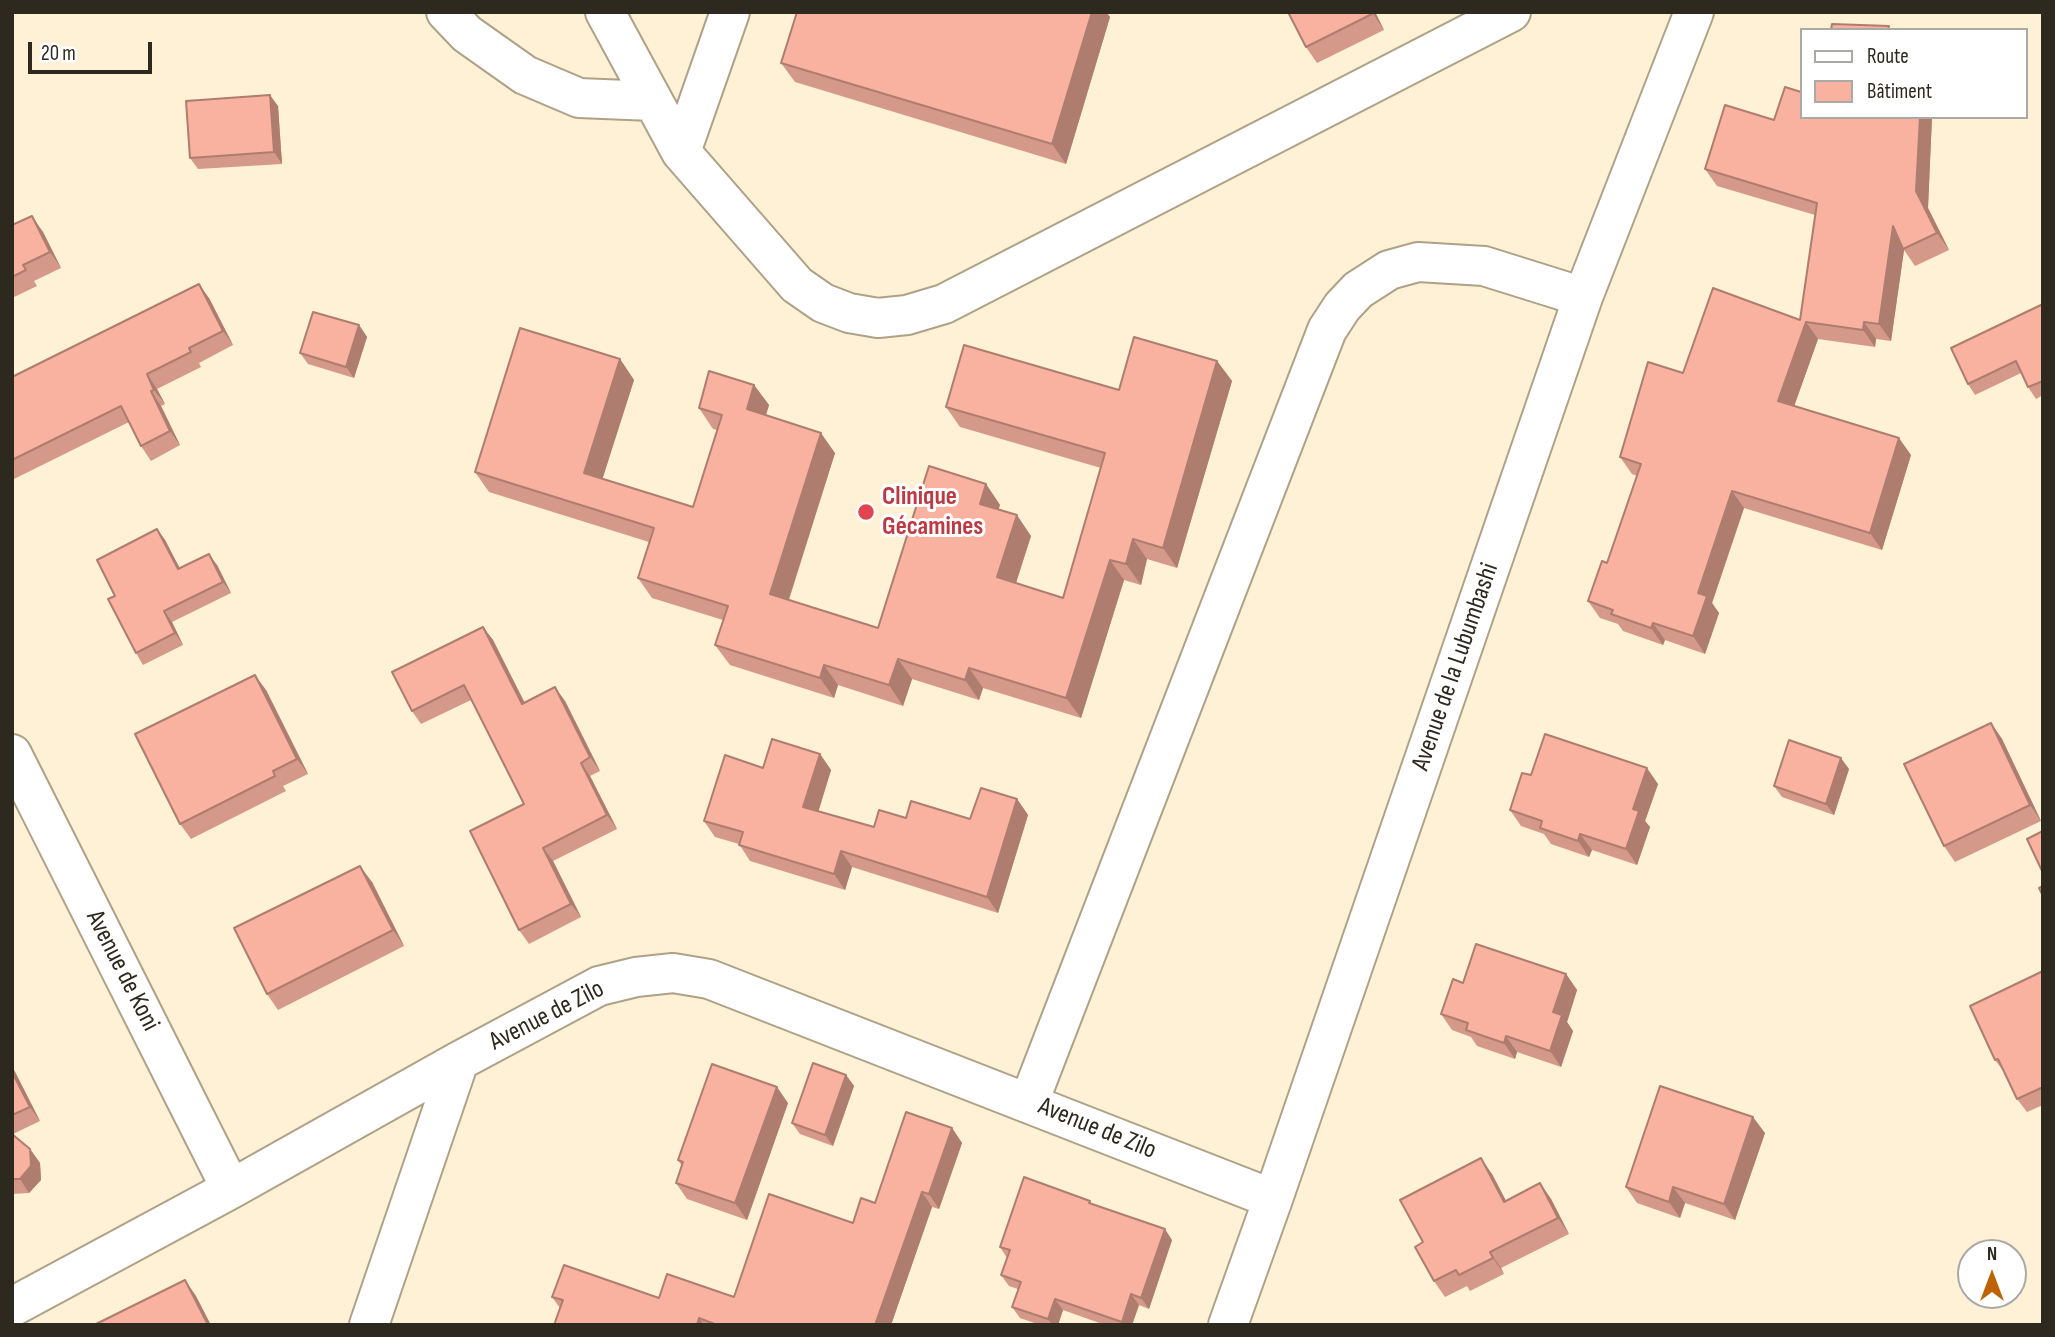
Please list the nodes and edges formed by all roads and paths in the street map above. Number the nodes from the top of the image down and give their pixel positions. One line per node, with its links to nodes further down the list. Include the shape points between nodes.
1 (446, 12): 7 (street, via 467,34 525,75 579,98)
2 (604, 12): 7 (street)
3 (730, 12): 8 (street)
4 (1511, 12): 6 (street)
5 (1694, 12): 9 (street, Avenue de la Lubumbashi)
6 (1467, 22): 8 (street, via 944,304 907,315 878,318 849,313 823,303 797,285)
7 (652, 101): 8 (street)
8 (681, 152)
9 (1583, 297): 12 (street, via 1484,265 1418,262 1389,270 1342,307 1322,342); 14 (street, Avenue de la Lubumbashi)
10 (12, 754): 13 (street, Avenue de Koni)
11 (459, 1061): 12 (street, Avenue de Zilo, via 599,986 673,972 709,979); 13 (street, Avenue de Zilo); 16 (street)
12 (1029, 1102): 14 (street, Avenue de Zilo)
13 (231, 1189): 15 (street, Avenue de Zilo)
14 (1273, 1199): 17 (street, Avenue de la Lubumbashi)
15 (12, 1307)
16 (369, 1325)
17 (1228, 1325)

